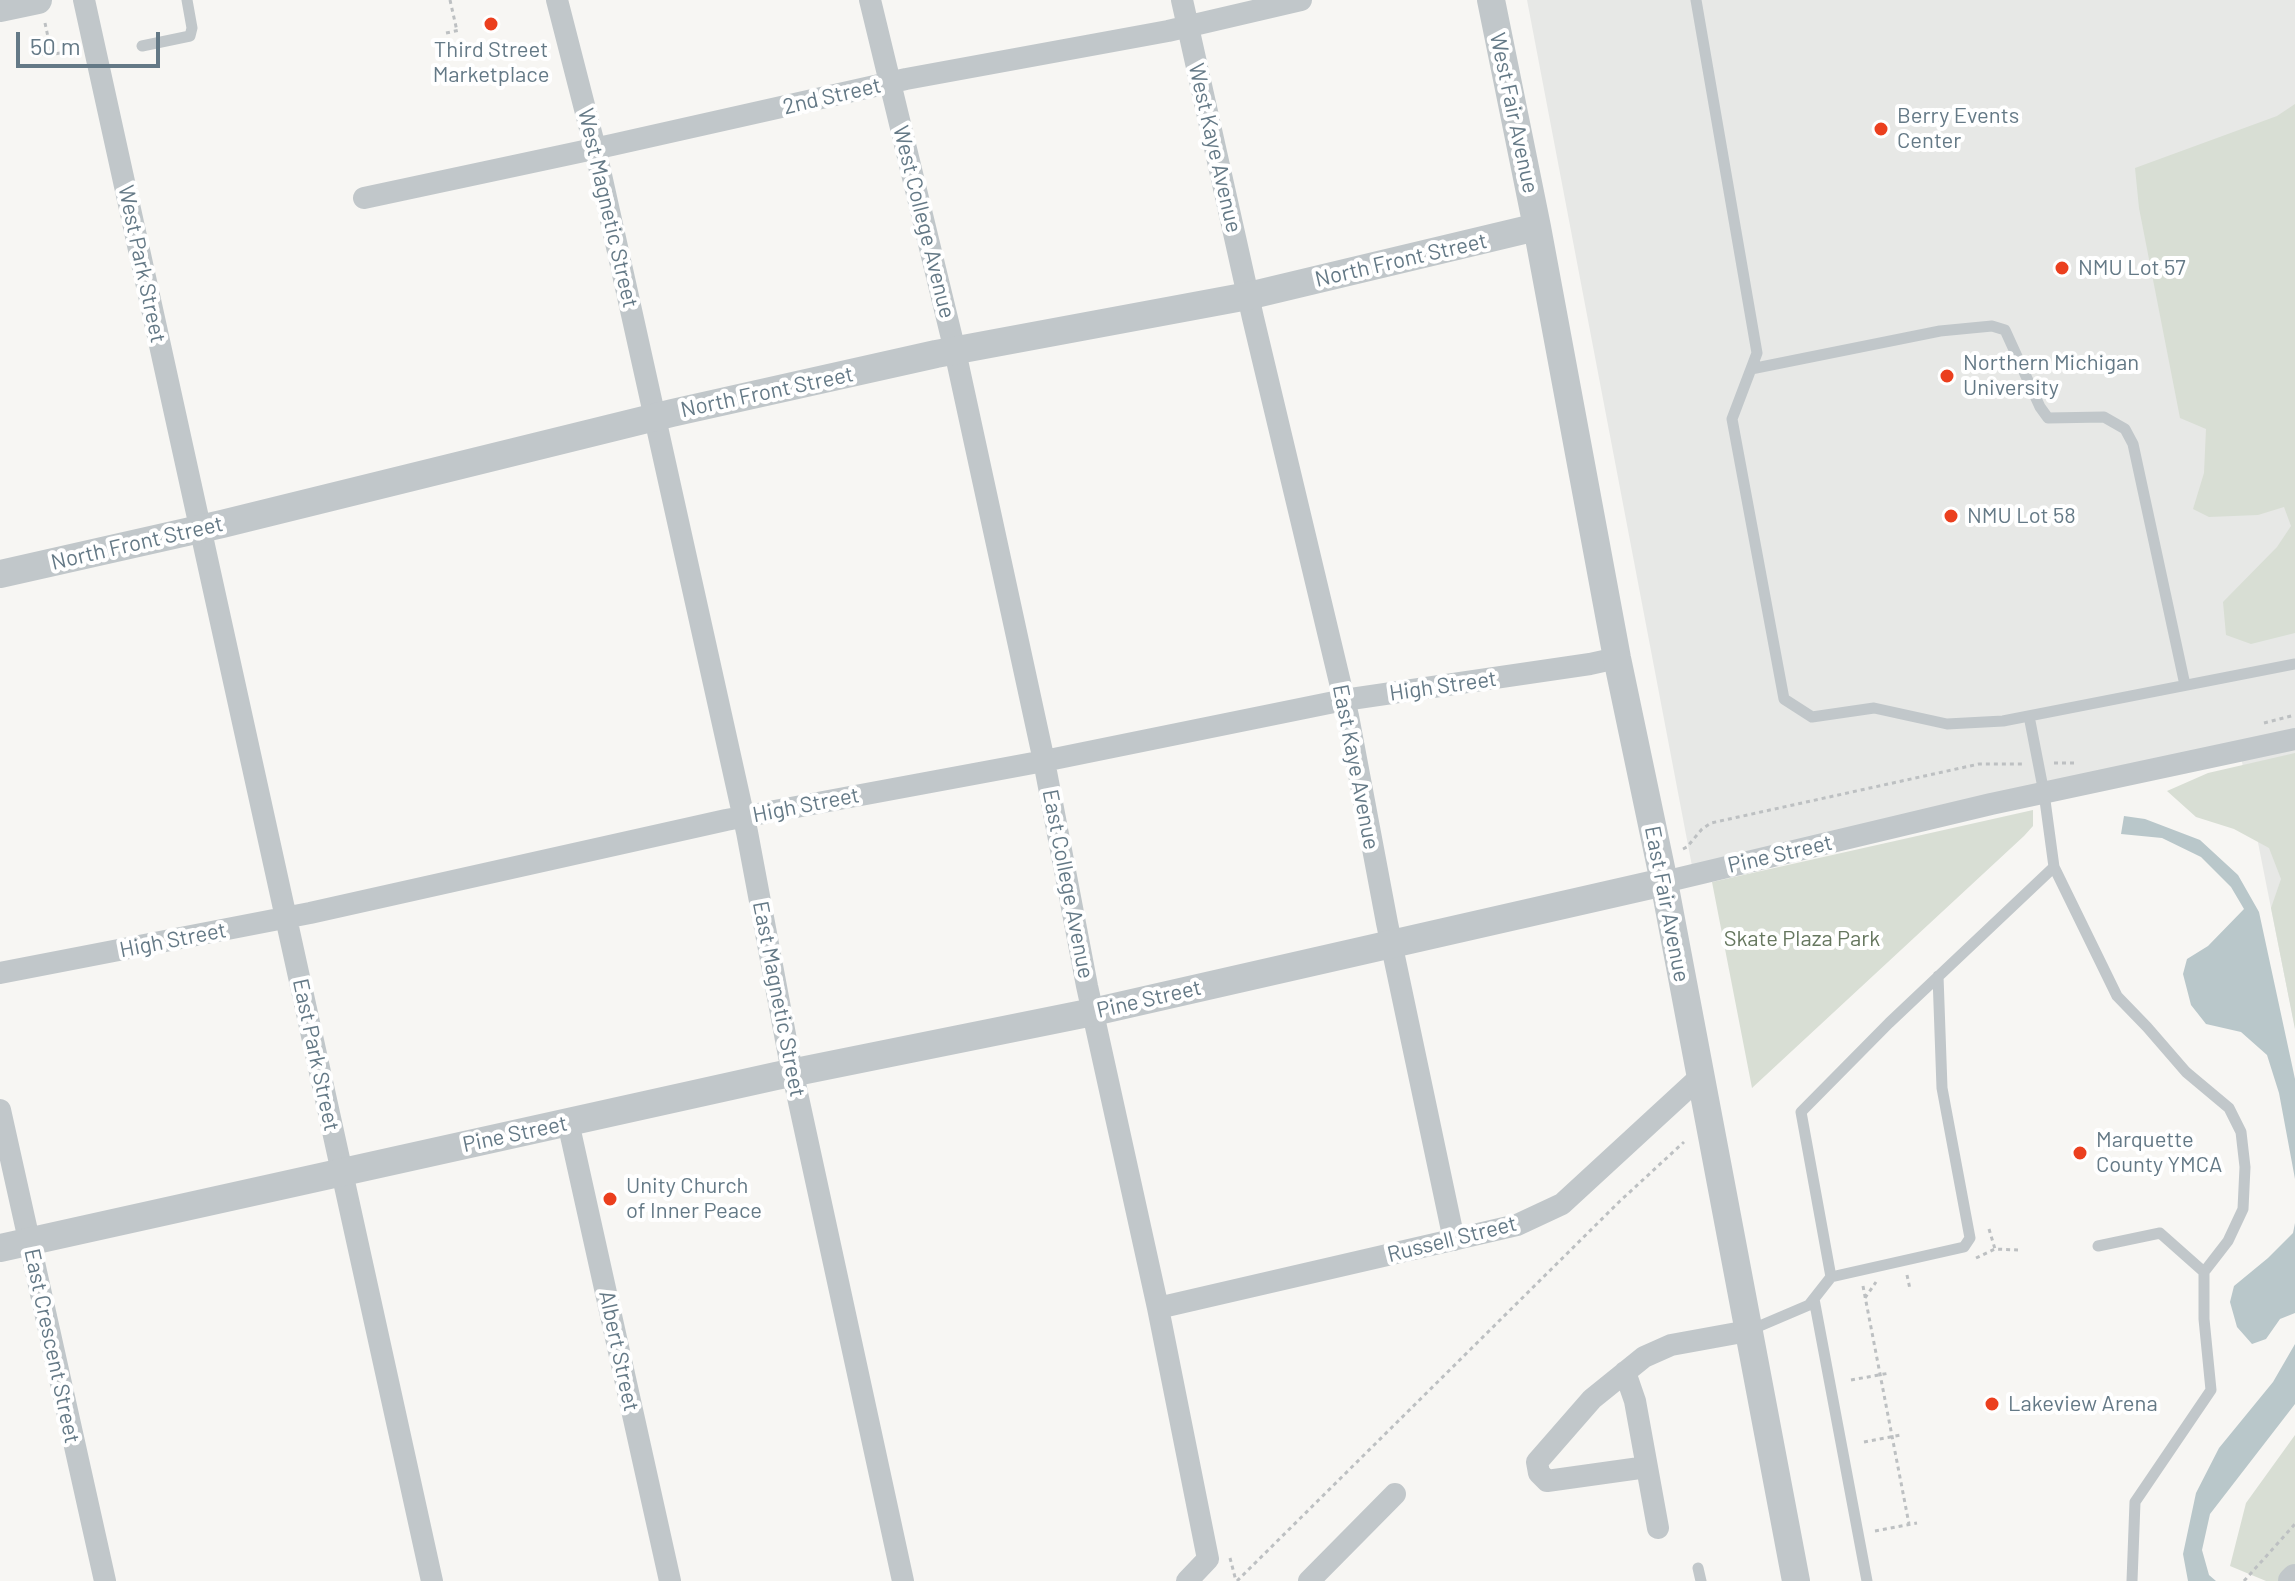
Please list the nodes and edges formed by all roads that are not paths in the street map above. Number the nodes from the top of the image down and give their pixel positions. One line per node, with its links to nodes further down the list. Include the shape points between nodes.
1 (84, 0): 21 (street, West Park Street)
2 (187, 0): 12 (lane, via 190,36)
3 (557, 0): 14 (street, West Magnetic Street)
4 (870, 0): 13 (street, West College Avenue)
5 (1182, 0): 11 (street, West Kaye Avenue)
6 (1301, 0): 11 (street, 2nd Street)
7 (1491, 0): 16 (street, West Fair Avenue)
8 (1696, 0): 19 (lane, via 1757,353)
9 (0, 8): 10 (street)
10 (42, 12)
11 (1188, 27): 13 (street, 2nd Street); 17 (street, West Kaye Avenue)
12 (142, 46)
13 (890, 83): 14 (street, 2nd Street); 18 (street, West College Avenue)
14 (595, 148): 15 (street, 2nd Street); 20 (street, West Magnetic Street)
15 (364, 198)
16 (1537, 227): 17 (street, North Front Street); 23 (street, East Fair Avenue)
17 (1248, 296): 18 (street, North Front Street); 26 (street, East Kaye Avenue)
18 (955, 351): 20 (street, North Front Street); 29 (street, East College Avenue)
19 (1751, 369): 25 (lane, via 1940,331 1992,326 2005,330 2048,418 2104,417 2125,429 2133,444); 27 (lane, via 1732,419 1784,699 1812,717 1874,708 1947,724)
20 (655, 417): 21 (street, North Front Street); 31 (street, East Magnetic Street)
21 (199, 529): 22 (street, North Front Street); 34 (street, East Park Street)
22 (0, 574)
23 (1617, 658): 26 (street, High Street); 33 (street, East Fair Avenue)
24 (2295, 664): 25 (lane)
25 (2185, 685): 27 (lane)
26 (1344, 700): 29 (street, High Street); 35 (street, East Kaye Avenue)
27 (2029, 716): 30 (lane)
28 (2295, 739): 30 (street, Pine Street)
29 (1044, 761): 31 (street, High Street); 38 (street, East College Avenue)
30 (2044, 793): 32 (lane); 33 (street, Pine Street)
31 (743, 817): 34 (street, High Street); 39 (street, East Magnetic Street)
32 (2054, 867): 37 (lane); 48 (lane, via 2117,996 2186,1072 2229,1108 2241,1132 2243,1209 2228,1241)
33 (1664, 882): 35 (street, Pine Street); 40 (street, East Fair Avenue)
34 (285, 918): 36 (street, High Street); 43 (street, East Park Street)
35 (1392, 943): 38 (street, Pine Street); 44 (street, East Kaye Avenue)
36 (0, 973)
37 (1938, 976): 49 (lane, via 1801,1112); 49 (lane, via 1942,1088 1970,1238 1964,1247)
38 (1093, 1012): 39 (street, Pine Street); 51 (street, East College Avenue)
39 (793, 1073): 42 (street, Pine Street); 61 (street, East Magnetic Street)
40 (1700, 1077): 44 (street, Russell Street, via 1562,1204 1517,1225); 52 (street, East Fair Avenue)
41 (0, 1110): 45 (street, East Crescent Street)
42 (568, 1122): 43 (street, Pine Street); 60 (street, Albert Street)
43 (342, 1172): 45 (street, Pine Street); 59 (street, East Park Street)
44 (1454, 1240): 51 (street, Russell Street)
45 (29, 1242): 47 (street, Pine Street); 58 (street, East Crescent Street)
46 (2098, 1246): 48 (lane, via 2160,1233)
47 (0, 1248)
48 (2204, 1272): 67 (lane, via 2211,1390 2135,1502)
49 (1831, 1277): 50 (lane)
50 (1814, 1299): 52 (lane); 66 (lane)
51 (1158, 1308): 62 (street, East College Avenue, via 1208,1559)
52 (1748, 1331): 53 (street, via 1671,1345); 65 (street, East Fair Avenue)
53 (1625, 1372): 54 (street); 54 (street, via 1592,1399 1537,1462 1539,1473 1547,1481)
54 (1647, 1467): 56 (street)
55 (1395, 1494): 63 (street)
56 (1658, 1528)
57 (1698, 1568): 64 (lane)
58 (105, 1581)
59 (432, 1581)
60 (670, 1581)
61 (903, 1581)
62 (1187, 1581)
63 (1309, 1581)
64 (1701, 1581)
65 (1796, 1581)
66 (1867, 1581)
67 (2132, 1581)

